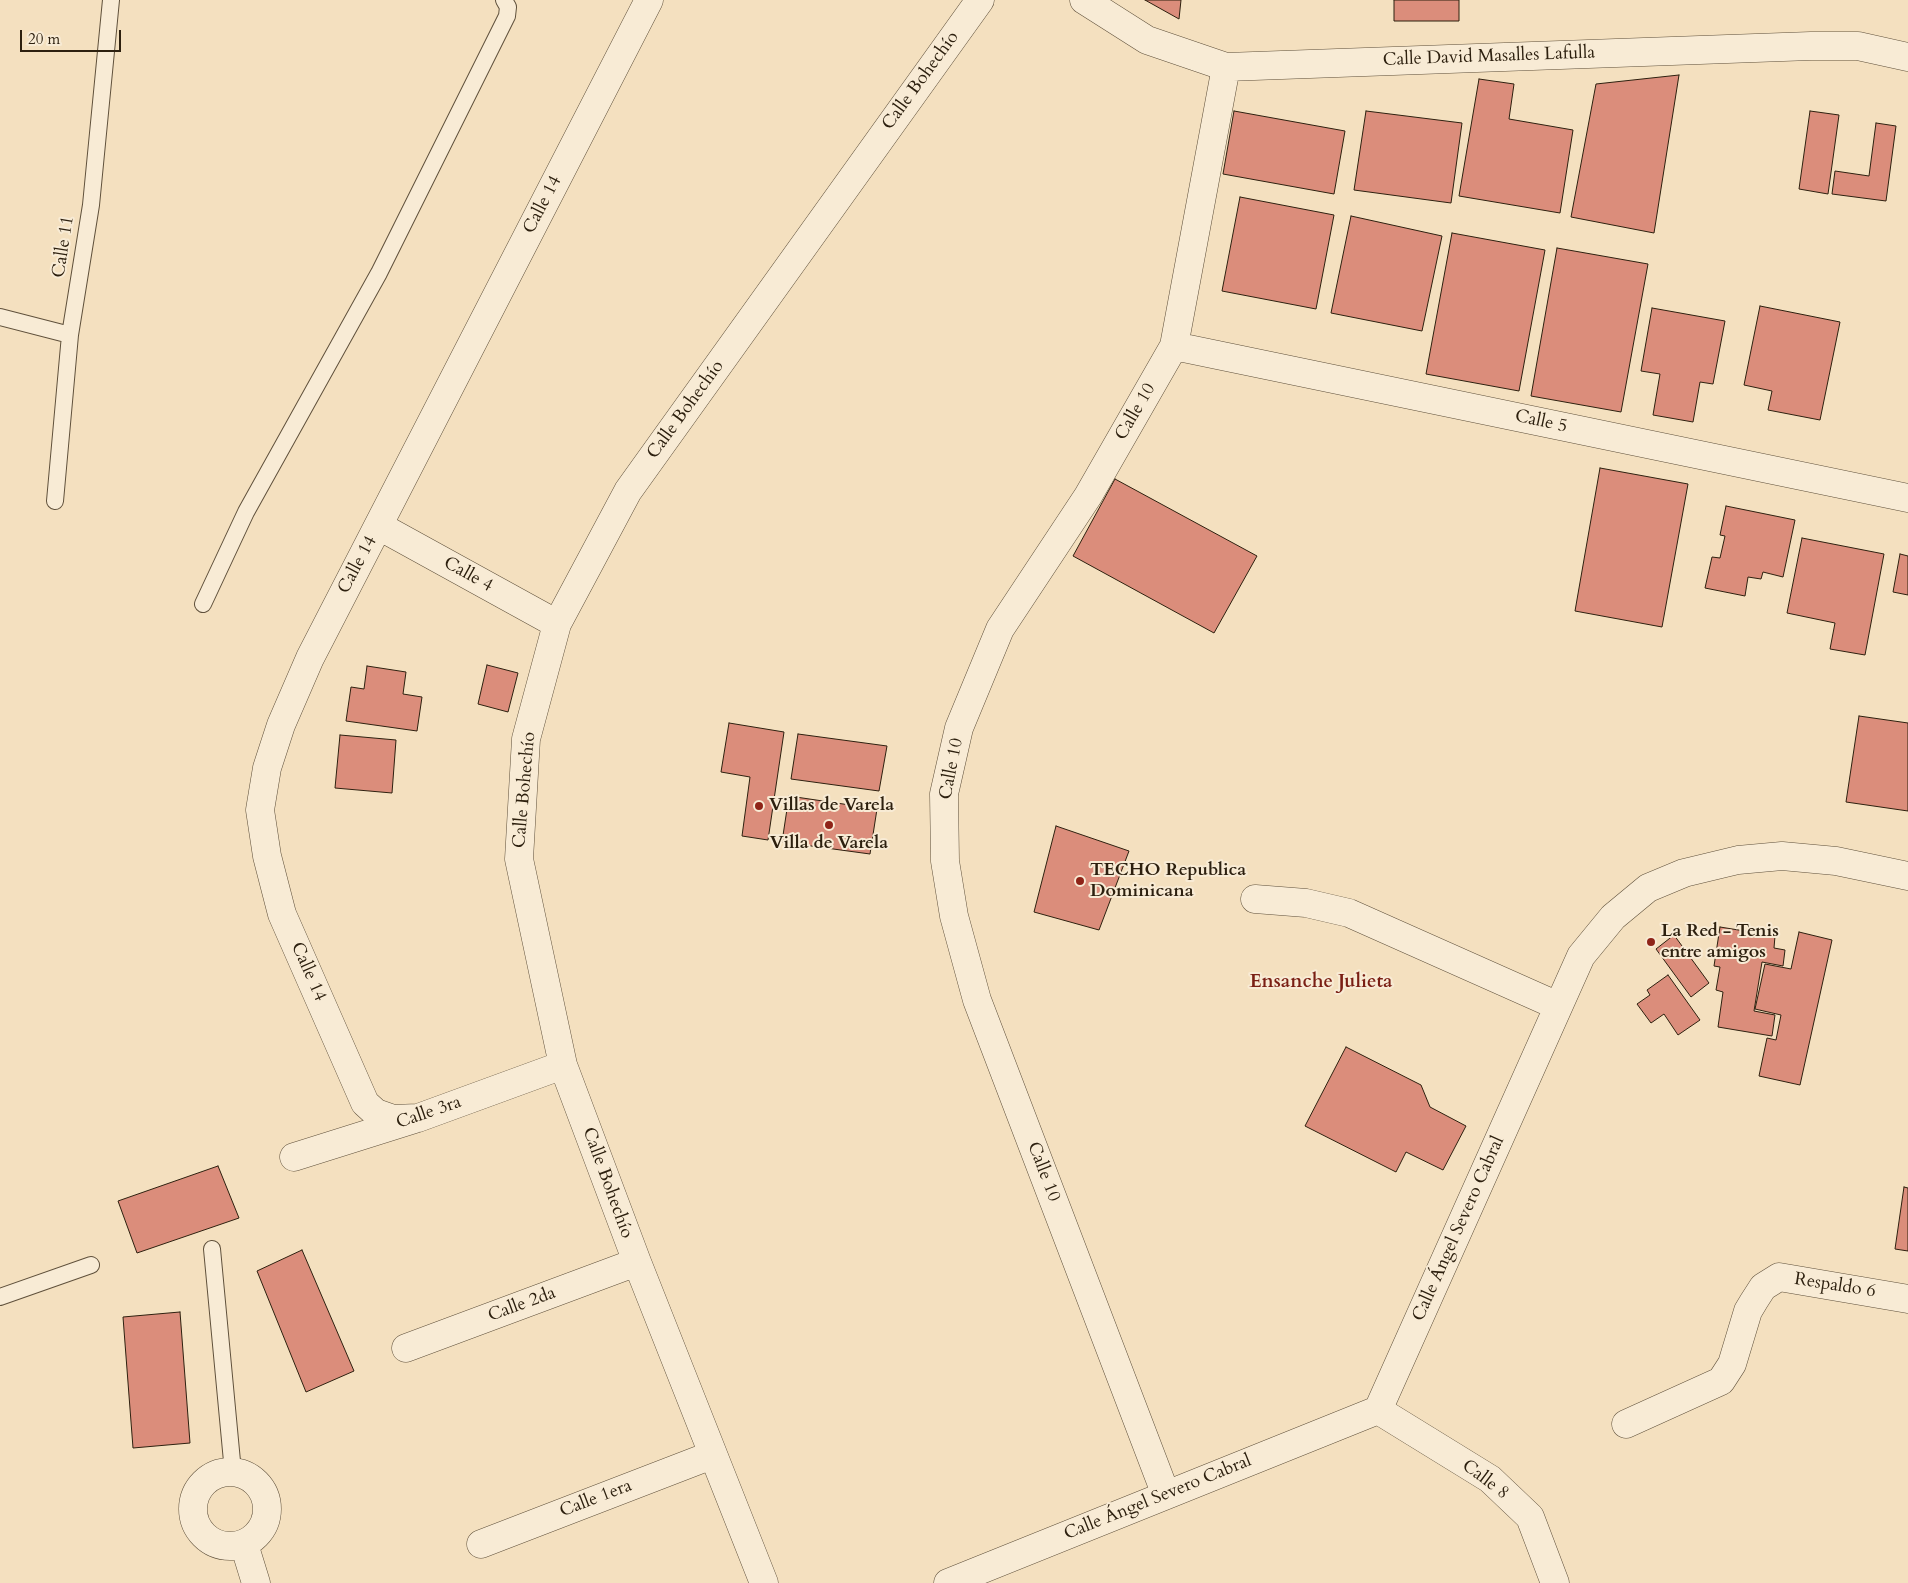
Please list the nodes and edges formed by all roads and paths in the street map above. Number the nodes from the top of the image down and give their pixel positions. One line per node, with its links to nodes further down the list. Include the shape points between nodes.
1 (111, 0): 9 (lane, Calle 11, via 91,205)
2 (504, 0): 14 (lane, via 508,7 507,16 378,273 246,512)
3 (649, 0): 13 (street, Calle 14)
4 (980, 0): 15 (street, Calle Bohechío, via 628,491)
5 (1084, 0): 7 (street, Calle David Masalles Lafulla, via 1147,40)
6 (1908, 57): 7 (street, Calle David Masalles Lafulla, via 1858,46 1811,46)
7 (1226, 67): 10 (street, Calle 10)
8 (0, 317): 9 (lane)
9 (70, 334): 12 (lane, Calle 11)
10 (1174, 346): 11 (street, Calle 5); 32 (street, Calle 10, via 1088,496 1000,629 959,728 944,794 945,861 954,916 977,1000)
11 (1908, 498)
12 (55, 501)
13 (379, 526): 15 (street, Calle 4); 20 (street, Calle 14, via 310,658 288,708 267,768 260,810 267,856 282,914 365,1103 376,1113 393,1119)
14 (203, 604)
15 (557, 624): 19 (street, Calle Bohechío, via 526,739 520,859)
16 (1908, 876): 18 (street, Calle Ángel Severo Cabral, via 1836,862 1782,856 1738,860 1684,873 1648,888 1613,917 1581,956)
17 (1255, 899): 18 (street, via 1306,904 1349,914)
18 (1558, 1006): 28 (street, Calle Ángel Severo Cabral)
19 (563, 1066): 20 (street, Calle 3ra); 23 (street, Calle Bohechío)
20 (418, 1118): 21 (street, Calle 3ra)
21 (294, 1157)
22 (212, 1249): 31 (lane)
23 (637, 1262): 27 (street, Calle 2da); 30 (street, Calle Bohechío)
24 (91, 1266): 25 (lane)
25 (0, 1297)
26 (1908, 1298): 29 (street, Respaldo 6, via 1779,1277 1763,1287 1748,1311 1732,1364 1721,1382)
27 (406, 1348)
28 (1378, 1410): 32 (street, Calle Ángel Severo Cabral); 38 (street, Calle 8, via 1490,1479 1523,1511 1530,1518)
29 (1626, 1424)
30 (712, 1454): 34 (street, Calle 1era); 36 (street, Calle Bohechío)
31 (233, 1472): 33 (street, via 256,1481 268,1504 263,1528); 33 (street, via 220,1473 201,1486 193,1509 195,1520 209,1539 232,1546)
32 (1166, 1494): 37 (street, Calle Ángel Severo Cabral)
33 (244, 1544): 35 (street)
34 (480, 1544)
35 (256, 1583)
36 (764, 1583)
37 (948, 1583)
38 (1555, 1583)

